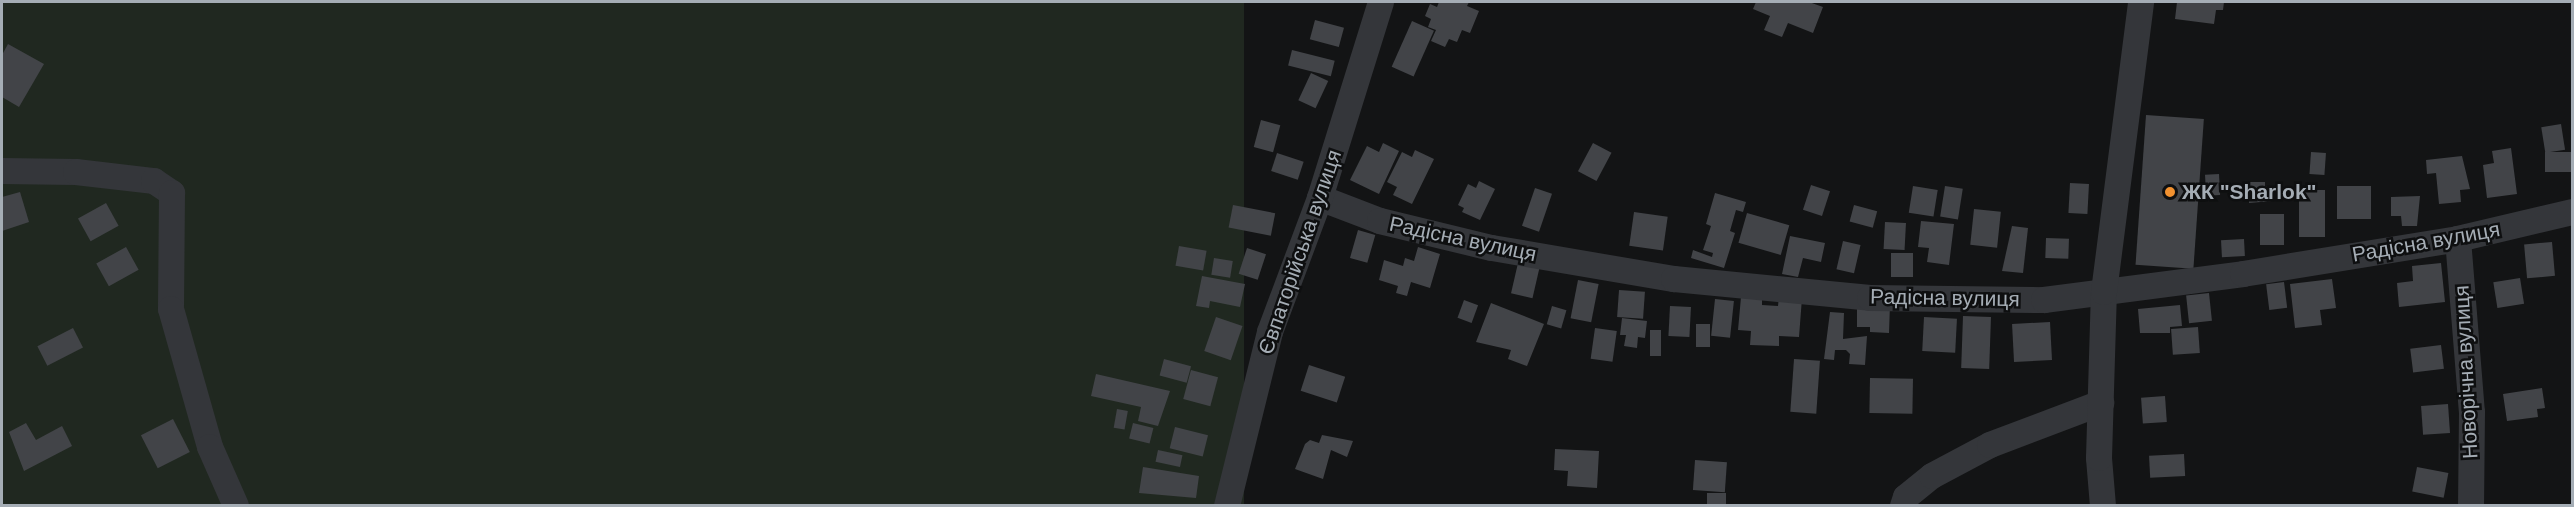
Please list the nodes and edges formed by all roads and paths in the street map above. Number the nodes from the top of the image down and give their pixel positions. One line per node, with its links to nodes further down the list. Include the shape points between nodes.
1 (1381, 2): 4 (street, Євпаторійська вулиця)
2 (2141, 2): 7 (street)
3 (4, 170): 9 (street, via 76,172 154,181 171,193 171,309 210,447)
4 (1320, 198): 7 (street, Радісна вулиця, via 1380,220 1492,249 1674,279 1870,298 2044,300); 10 (street, Євпаторійська вулиця, via 1270,332)
5 (2572, 212): 6 (street, Радісна вулиця)
6 (2458, 238): 7 (street, Радісна вулиця); 13 (street, Новорічна вулиця, via 2472,412)
7 (2104, 292): 8 (street)
8 (2101, 403): 11 (street, via 1990,445 1932,476 1906,497); 12 (street, via 2099,458)
9 (236, 506)
10 (1227, 506)
11 (1903, 506)
12 (2103, 506)
13 (2471, 506)

